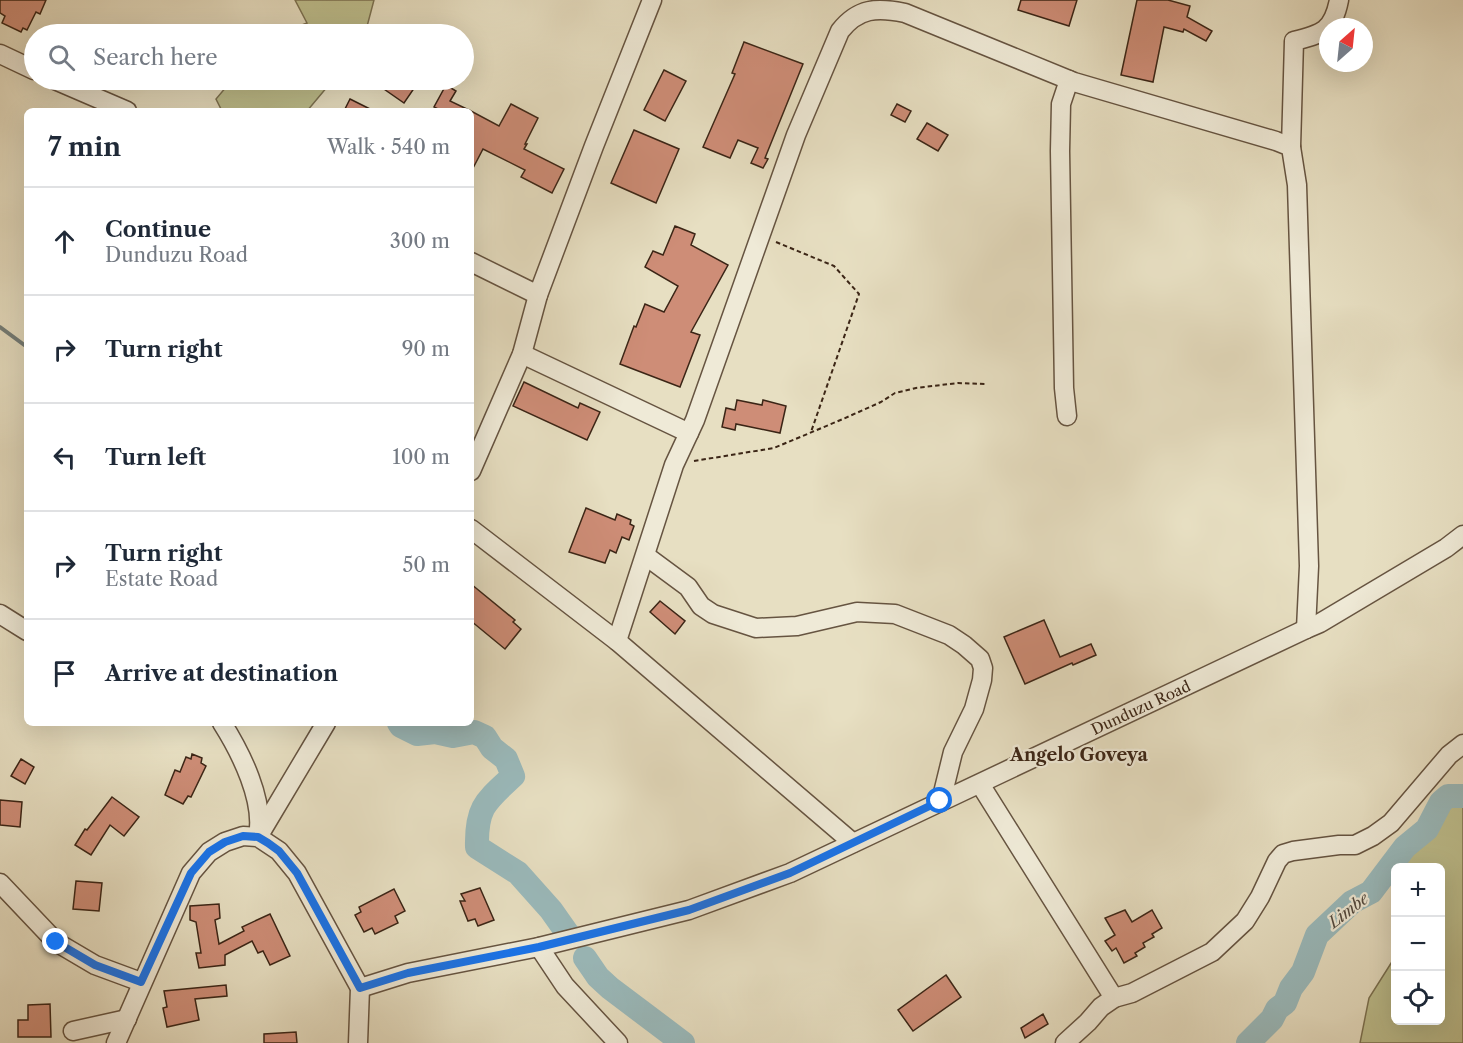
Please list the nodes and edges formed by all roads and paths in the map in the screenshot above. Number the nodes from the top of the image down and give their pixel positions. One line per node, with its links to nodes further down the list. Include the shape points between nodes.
1 (652, 0): 11 (street)
2 (1339, 0): 8 (street, via 1330,24 1319,35 1294,41)
3 (0, 54): 4 (street)
4 (24, 65)
5 (1070, 80): 8 (street); 9 (street, via 905,13 868,11 850,18 840,31 796,135); 14 (street, via 1061,104 1059,187)
6 (78, 90): 7 (street)
7 (120, 108)
8 (1291, 147): 24 (street, via 1298,197 1309,566)
9 (759, 236): 15 (path, via 834,266 859,294); 16 (street)
10 (474, 263): 11 (street)
11 (538, 295): 12 (street)
12 (522, 354): 16 (street); 17 (street)
13 (986, 384): 15 (path, via 964,382 895,393)
14 (1067, 416)
15 (811, 432): 18 (path, via 774,448)
16 (689, 433): 18 (street)
17 (474, 464)
18 (674, 465): 21 (street)
19 (474, 531): 25 (street)
20 (1463, 535): 24 (street, Dunduzu Road, via 1377,591)
21 (646, 556): 25 (street); 30 (street, via 688,587 701,606 713,614 756,628 797,626 857,612 895,614 964,645 980,659 983,668 974,710 954,752)
22 (0, 614): 23 (street)
23 (24, 629)
24 (1306, 629): 29 (street, Dunduzu Road)
25 (617, 641): 32 (street)
26 (224, 726): 31 (street, via 258,803)
27 (324, 726): 31 (street)
28 (1463, 744): 37 (street, via 1382,830 1355,845 1283,854 1245,921 1212,952 1132,993)
29 (980, 784): 30 (street, Dunduzu Road); 37 (street)
30 (940, 801): 32 (street, Dunduzu Road)
31 (258, 837): 35 (street, via 243,836 225,842 209,852 191,873); 36 (street, via 279,851 297,873)
32 (853, 843): 34 (street, Dunduzu Road, via 790,873 689,910)
33 (0, 883): 35 (street, via 56,942 95,965)
34 (539, 947): 36 (street, Dunduzu Road, via 408,973); 42 (street, via 565,986)
35 (141, 982): 38 (street)
36 (360, 988): 41 (street)
37 (1114, 998): 43 (street)
38 (127, 1019): 39 (street); 40 (street)
39 (73, 1031)
40 (116, 1043)
41 (358, 1043)
42 (618, 1043)
43 (1065, 1043)

